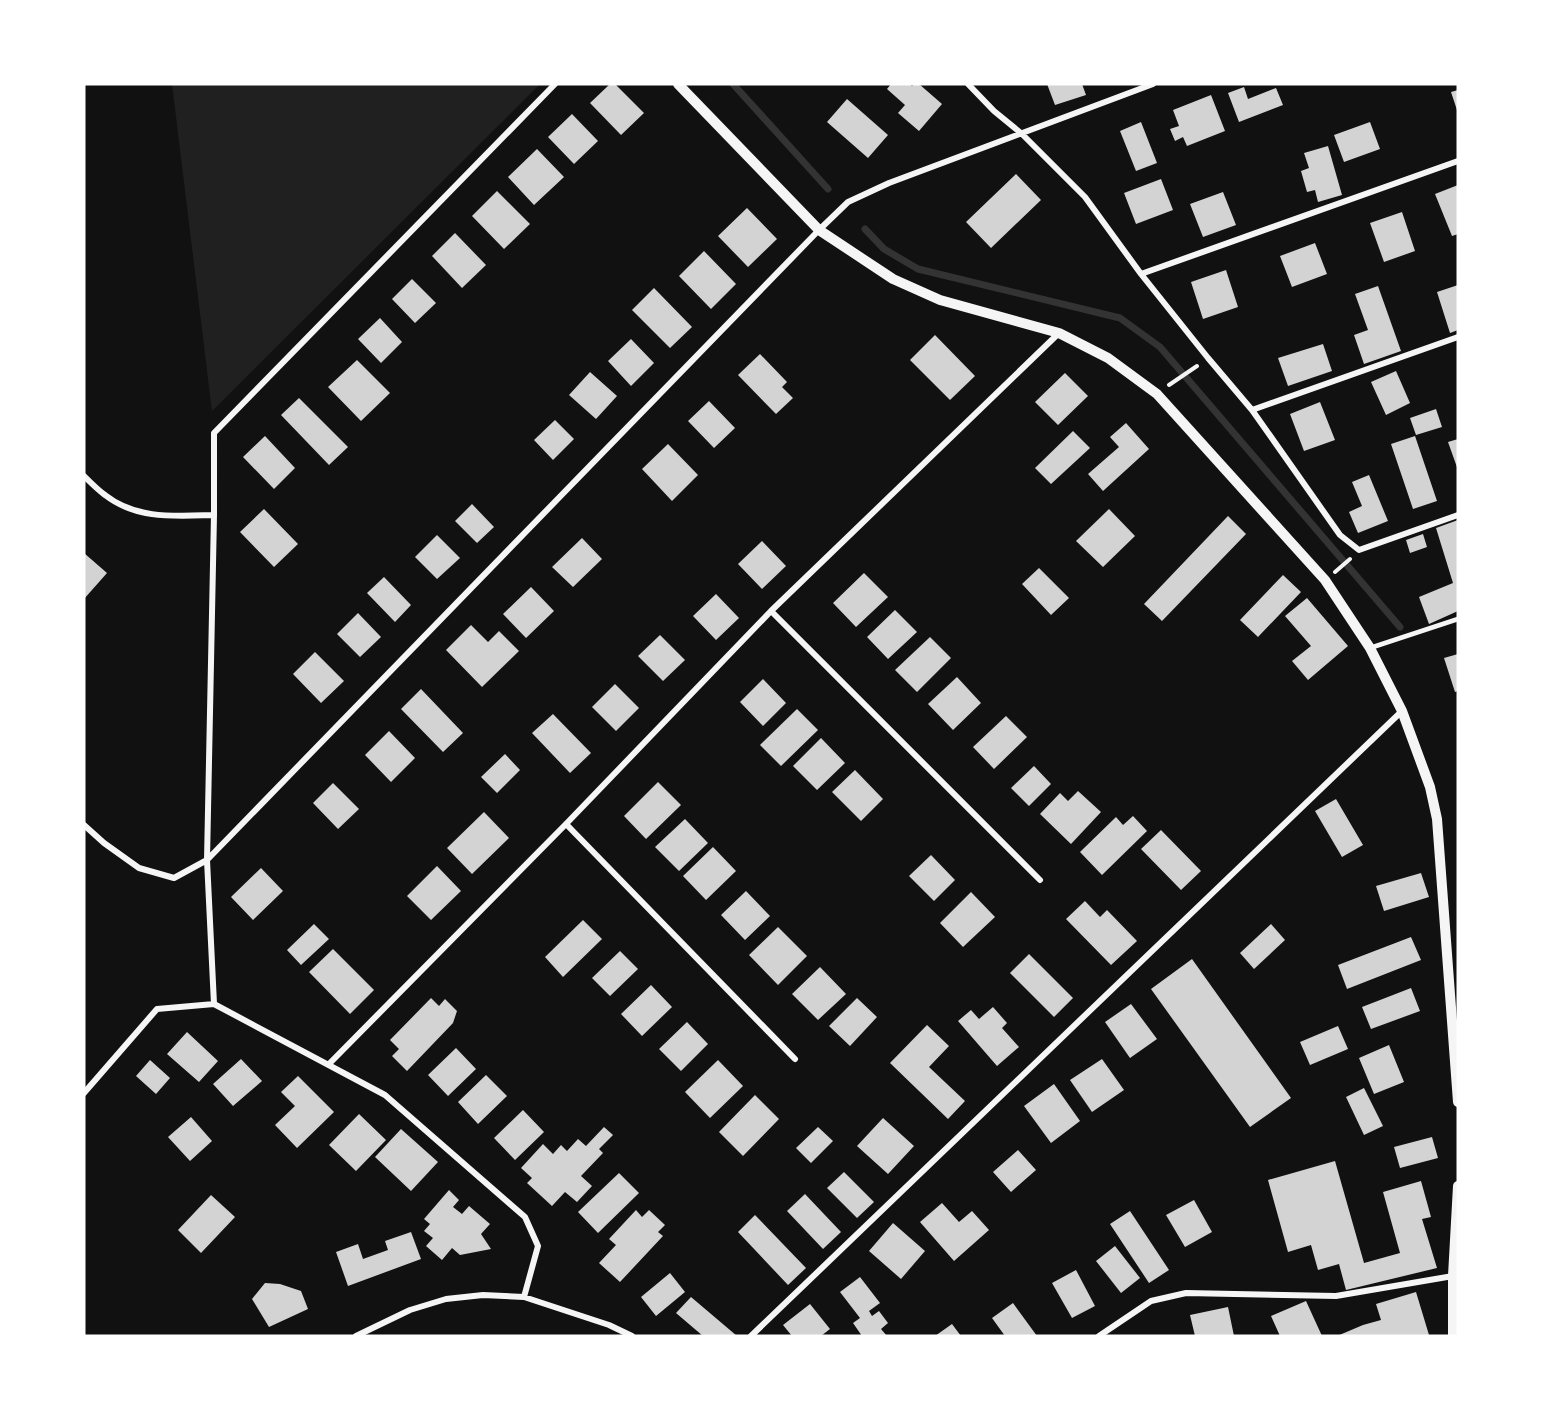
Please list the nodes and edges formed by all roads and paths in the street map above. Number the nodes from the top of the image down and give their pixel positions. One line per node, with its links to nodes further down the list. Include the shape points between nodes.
1 (555, 84): 15 (street, via 214,434)
2 (678, 84): 7 (street)
3 (968, 84): 5 (street)
4 (1153, 84): 5 (street)
5 (1022, 134): 7 (street, via 848,202); 8 (street, via 1085,196)
6 (1458, 161): 8 (street)
7 (819, 230): 9 (street, via 893,279 940,300); 25 (street)
8 (1142, 274): 11 (street)
9 (1059, 333): 18 (street, via 1108,358 1157,394); 19 (street)
10 (1458, 338): 13 (street)
11 (1208, 358): 12 (path); 13 (street)
12 (1174, 382)
13 (1252, 410): 17 (street, via 1340,535)
14 (84, 476): 15 (street, via 106,496 129,509 157,516)
15 (214, 515): 25 (street)
16 (1458, 515): 17 (street)
17 (1359, 550): 18 (path)
18 (1325, 580): 21 (street)
19 (771, 611): 23 (street); 26 (street)
20 (1458, 620): 21 (street)
21 (1370, 648): 22 (street)
22 (1402, 711): 31 (street, via 1430,787 1437,819); 37 (street)
23 (566, 824): 28 (street); 29 (street)
24 (84, 825): 25 (street, via 140,868 174,878)
25 (207, 860): 27 (street)
26 (1040, 880)
27 (214, 1004): 29 (street); 30 (street, via 157,1009)
28 (795, 1059)
29 (329, 1064): 34 (street, via 385,1095 525,1217 538,1246)
30 (84, 1093)
31 (1458, 1102)
32 (1458, 1186): 33 (street)
33 (1453, 1276): 38 (street, via 1336,1296 1186,1293 1151,1301); 39 (street)
34 (524, 1297): 35 (street, via 483,1295 446,1299 410,1310); 36 (street, via 609,1324)
35 (356, 1336)
36 (632, 1336)
37 (751, 1336)
38 (1099, 1336)
39 (1453, 1336)

